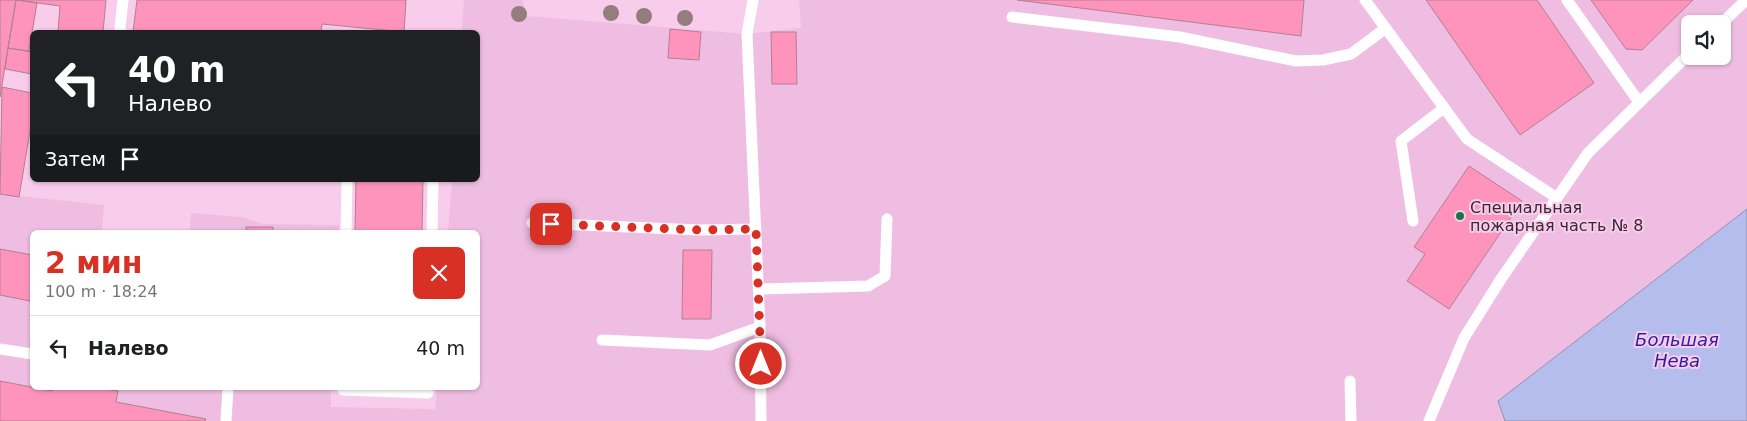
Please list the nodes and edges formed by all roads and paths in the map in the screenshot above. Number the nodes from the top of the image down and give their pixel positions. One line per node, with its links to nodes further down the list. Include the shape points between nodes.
1 (123, 0): 9 (lane)
2 (753, 0): 19 (lane, via 746,34)
3 (1365, 0): 8 (lane)
4 (1567, 0): 11 (lane)
5 (1746, 0): 6 (lane)
6 (1730, 15)
7 (1012, 17): 8 (lane, via 1180,37 1296,61 1351,54)
8 (1386, 28): 12 (lane)
9 (119, 30)
10 (1681, 62): 11 (lane)
11 (1639, 102): 15 (lane, via 1588,153)
12 (1444, 108): 15 (lane, via 1467,139); 17 (lane, via 1401,141)
13 (347, 182): 20 (lane)
14 (433, 182): 21 (lane)
15 (1557, 198): 34 (lane, via 1464,338)
16 (887, 219): 22 (lane, via 885,276 868,286)
17 (1413, 221)
18 (532, 223): 19 (lane)
19 (756, 229): 22 (lane)
20 (346, 230)
21 (432, 230)
22 (758, 290): 23 (lane)
23 (760, 327): 24 (lane, via 710,345); 32 (lane)
24 (602, 340)
25 (0, 348): 26 (lane)
26 (30, 354)
27 (1350, 381): 33 (lane)
28 (228, 390): 31 (lane)
29 (343, 390): 30 (lane, via 428,393)
30 (428, 390)
31 (226, 421)
32 (761, 421)
33 (1351, 421)
34 (1429, 421)

